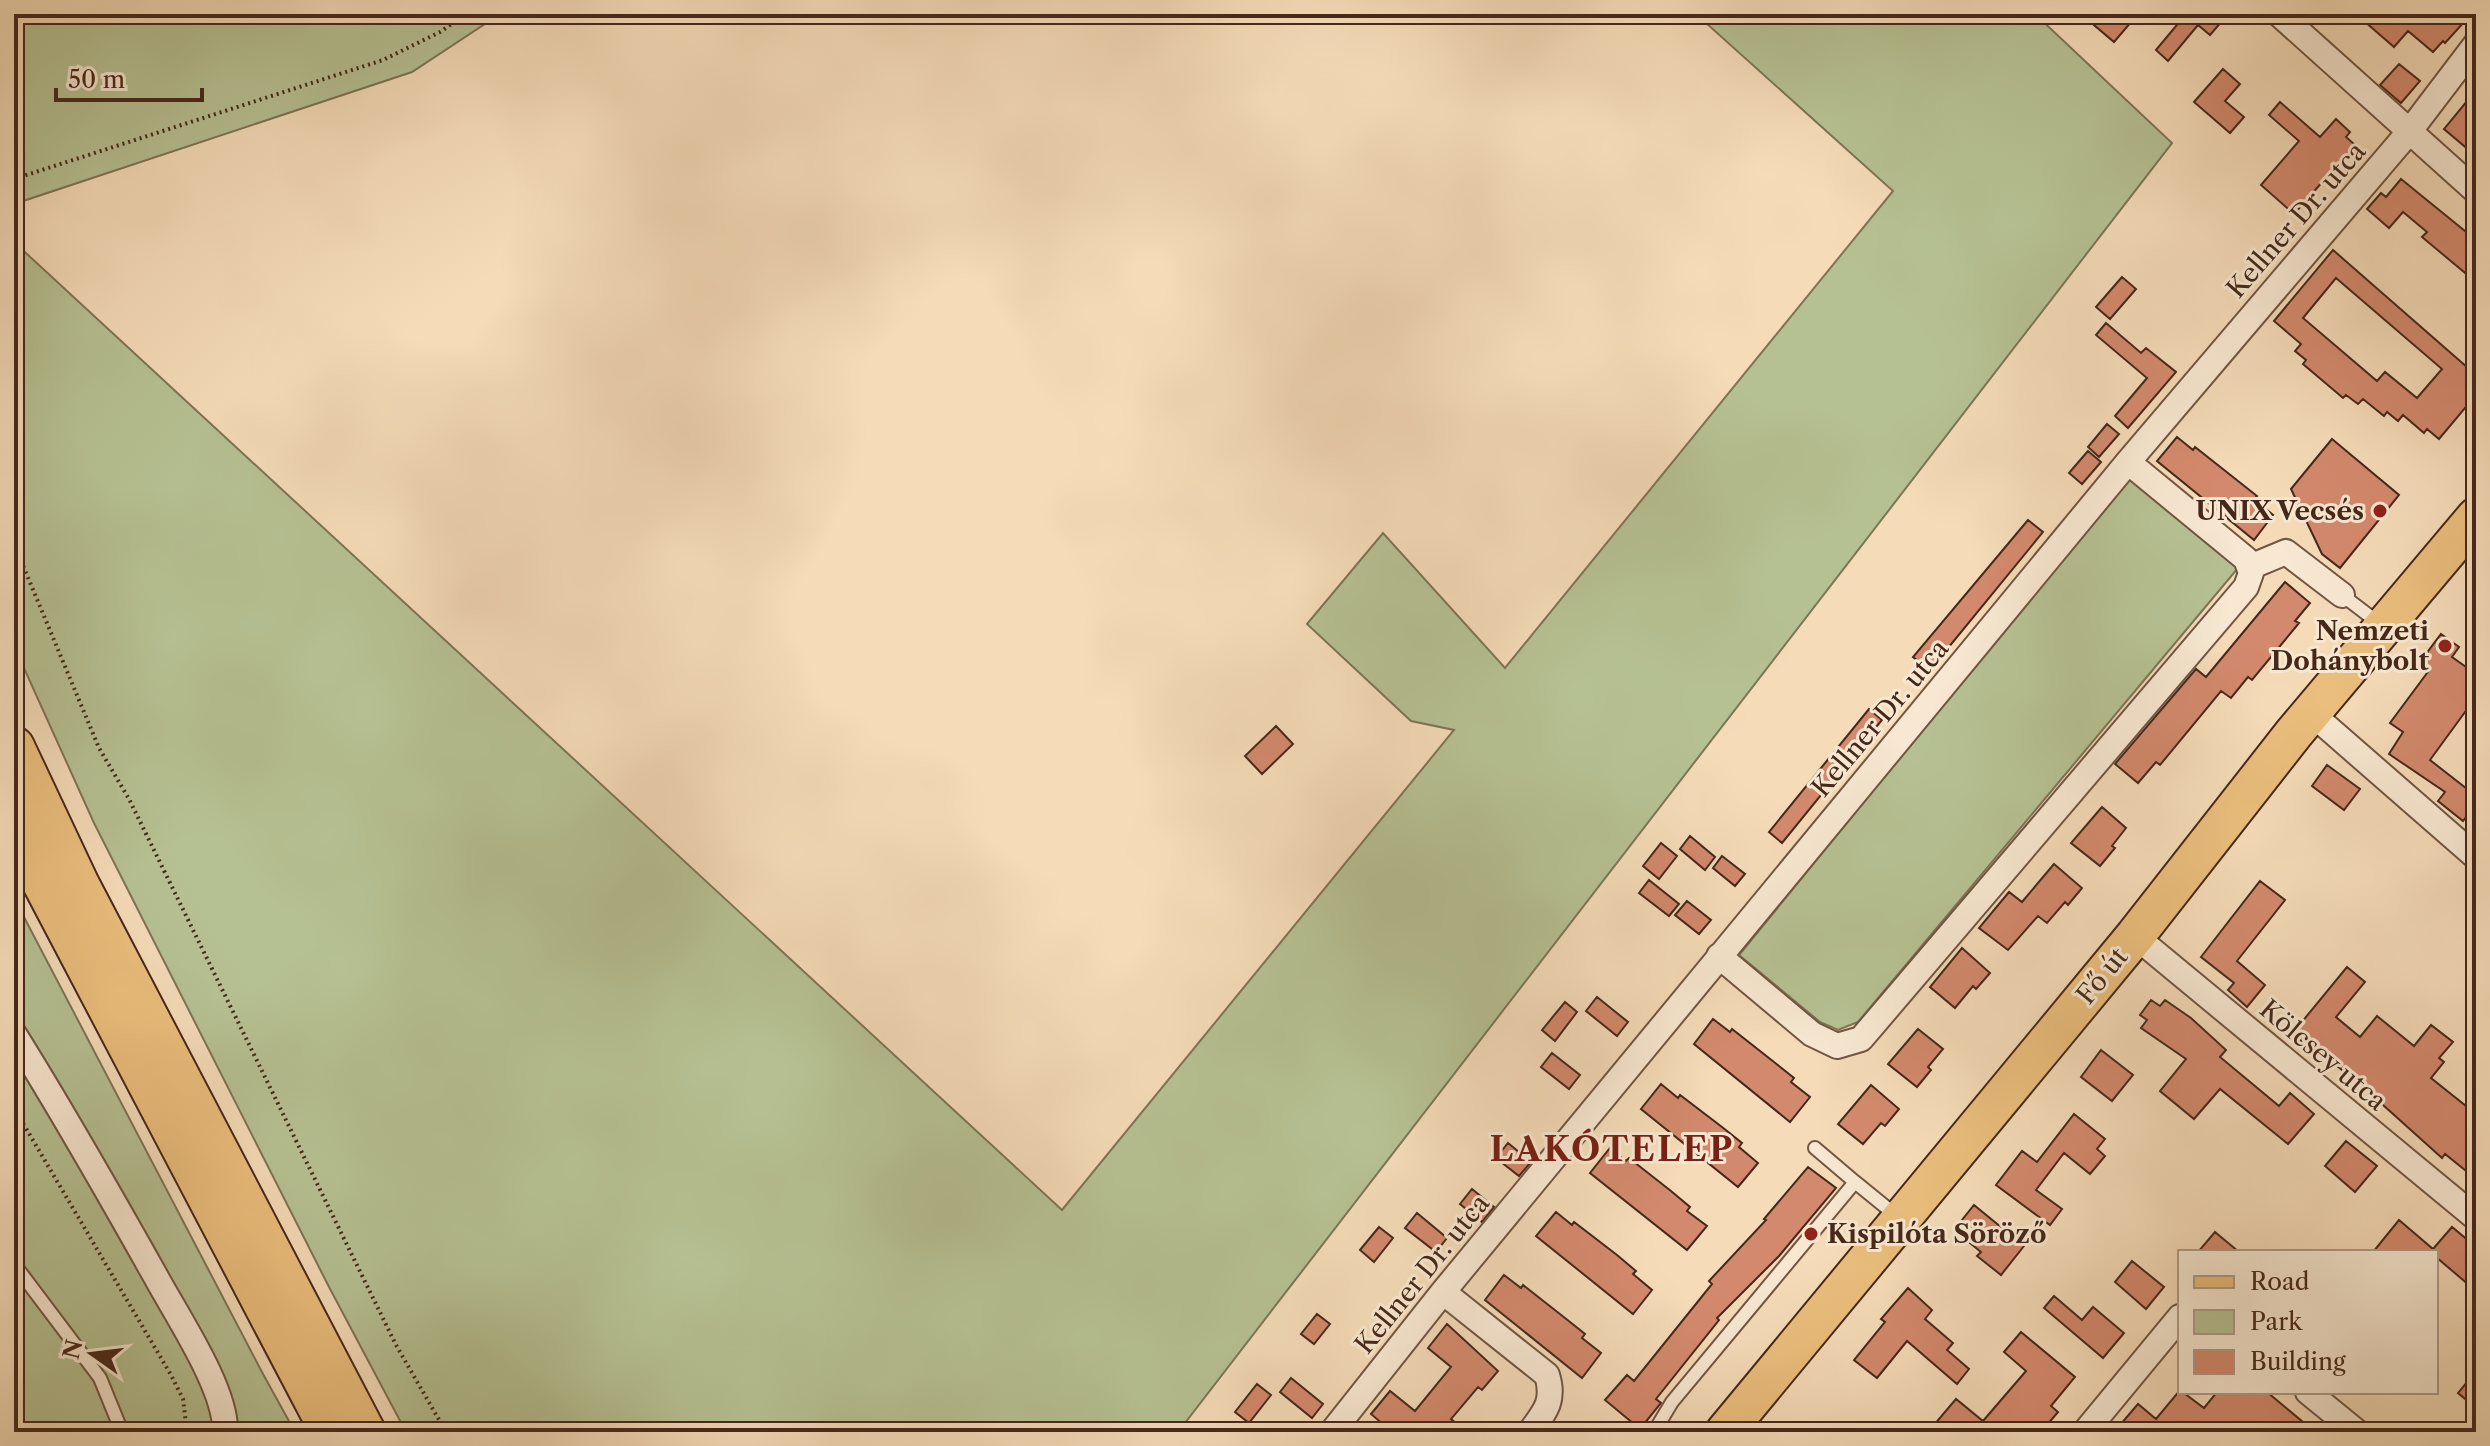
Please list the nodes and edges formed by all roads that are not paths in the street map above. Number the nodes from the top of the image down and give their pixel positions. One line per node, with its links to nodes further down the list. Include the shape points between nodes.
1 (2279, 14): 3 (street)
2 (2476, 44): 3 (street, Kellner Dr. utca)
3 (2409, 132): 4 (street); 5 (street, Kellner Dr. utca)
4 (2476, 191)
5 (2128, 462): 7 (street); 15 (street, Kellner Dr. utca)
6 (2471, 532): 9 (main road, Fő út)
7 (2250, 567): 8 (street, via 2286,552); 15 (street, via 2246,587 1861,1039 1837,1046 1812,1034)
8 (2342, 595): 9 (lane)
9 (2383, 626): 10 (main road, Fő út)
10 (2311, 713): 13 (street); 14 (main road, Fő út)
11 (14, 747): 28 (highway, via 79,885)
12 (14, 828): 27 (highway)
13 (2476, 857)
14 (2135, 936): 19 (street, Kölcsey utca); 20 (main road, Fő út)
15 (1719, 956): 22 (street, Kellner Dr. utca)
16 (14, 1034): 25 (street, via 72,1126 192,1342 220,1399)
17 (1815, 1148): 18 (lane)
18 (1855, 1182): 20 (lane); 31 (lane, via 1672,1402)
19 (2476, 1218)
20 (1901, 1220): 32 (main road, Fő út)
21 (14, 1264): 26 (lane, via 100,1378)
22 (1443, 1292): 29 (street, Kellner Dr. utca); 30 (street, via 1547,1375 1552,1390 1546,1411)
23 (2178, 1319): 33 (street)
24 (2310, 1394): 34 (street)
25 (227, 1427)
26 (122, 1432)
27 (331, 1432)
28 (365, 1432)
29 (1332, 1432)
30 (1530, 1432)
31 (1654, 1432)
32 (1725, 1432)
33 (2085, 1432)
34 (2357, 1432)

